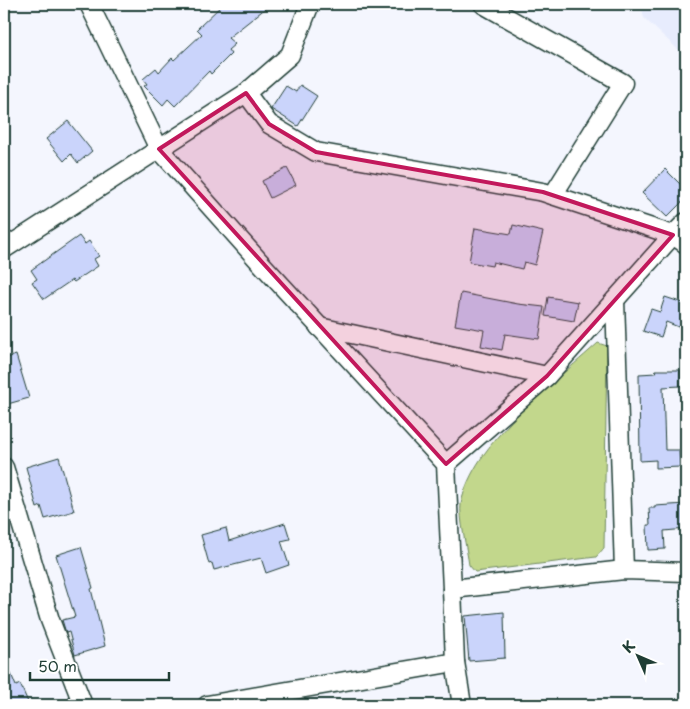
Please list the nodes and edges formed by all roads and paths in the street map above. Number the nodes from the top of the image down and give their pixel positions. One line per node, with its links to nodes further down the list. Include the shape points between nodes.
1 (89, 4): 5 (street)
2 (310, 4): 4 (street, via 290,55)
3 (483, 4): 6 (street, via 623,83)
4 (246, 93): 5 (street); 6 (street, via 269,124 316,152)
5 (159, 149): 9 (street); 11 (street)
6 (553, 195): 8 (street)
7 (686, 222): 8 (street)
8 (680, 239): 10 (street)
9 (4, 249)
10 (615, 300): 12 (street); 15 (street)
11 (319, 327): 12 (street); 13 (street)
12 (547, 376): 13 (street)
13 (446, 464): 17 (street)
14 (4, 467): 19 (street, via 50,620)
15 (624, 570): 16 (street); 17 (street)
16 (686, 572)
17 (452, 589): 18 (street)
18 (455, 662): 20 (street); 21 (street)
19 (83, 705)
20 (207, 705)
21 (462, 705)

